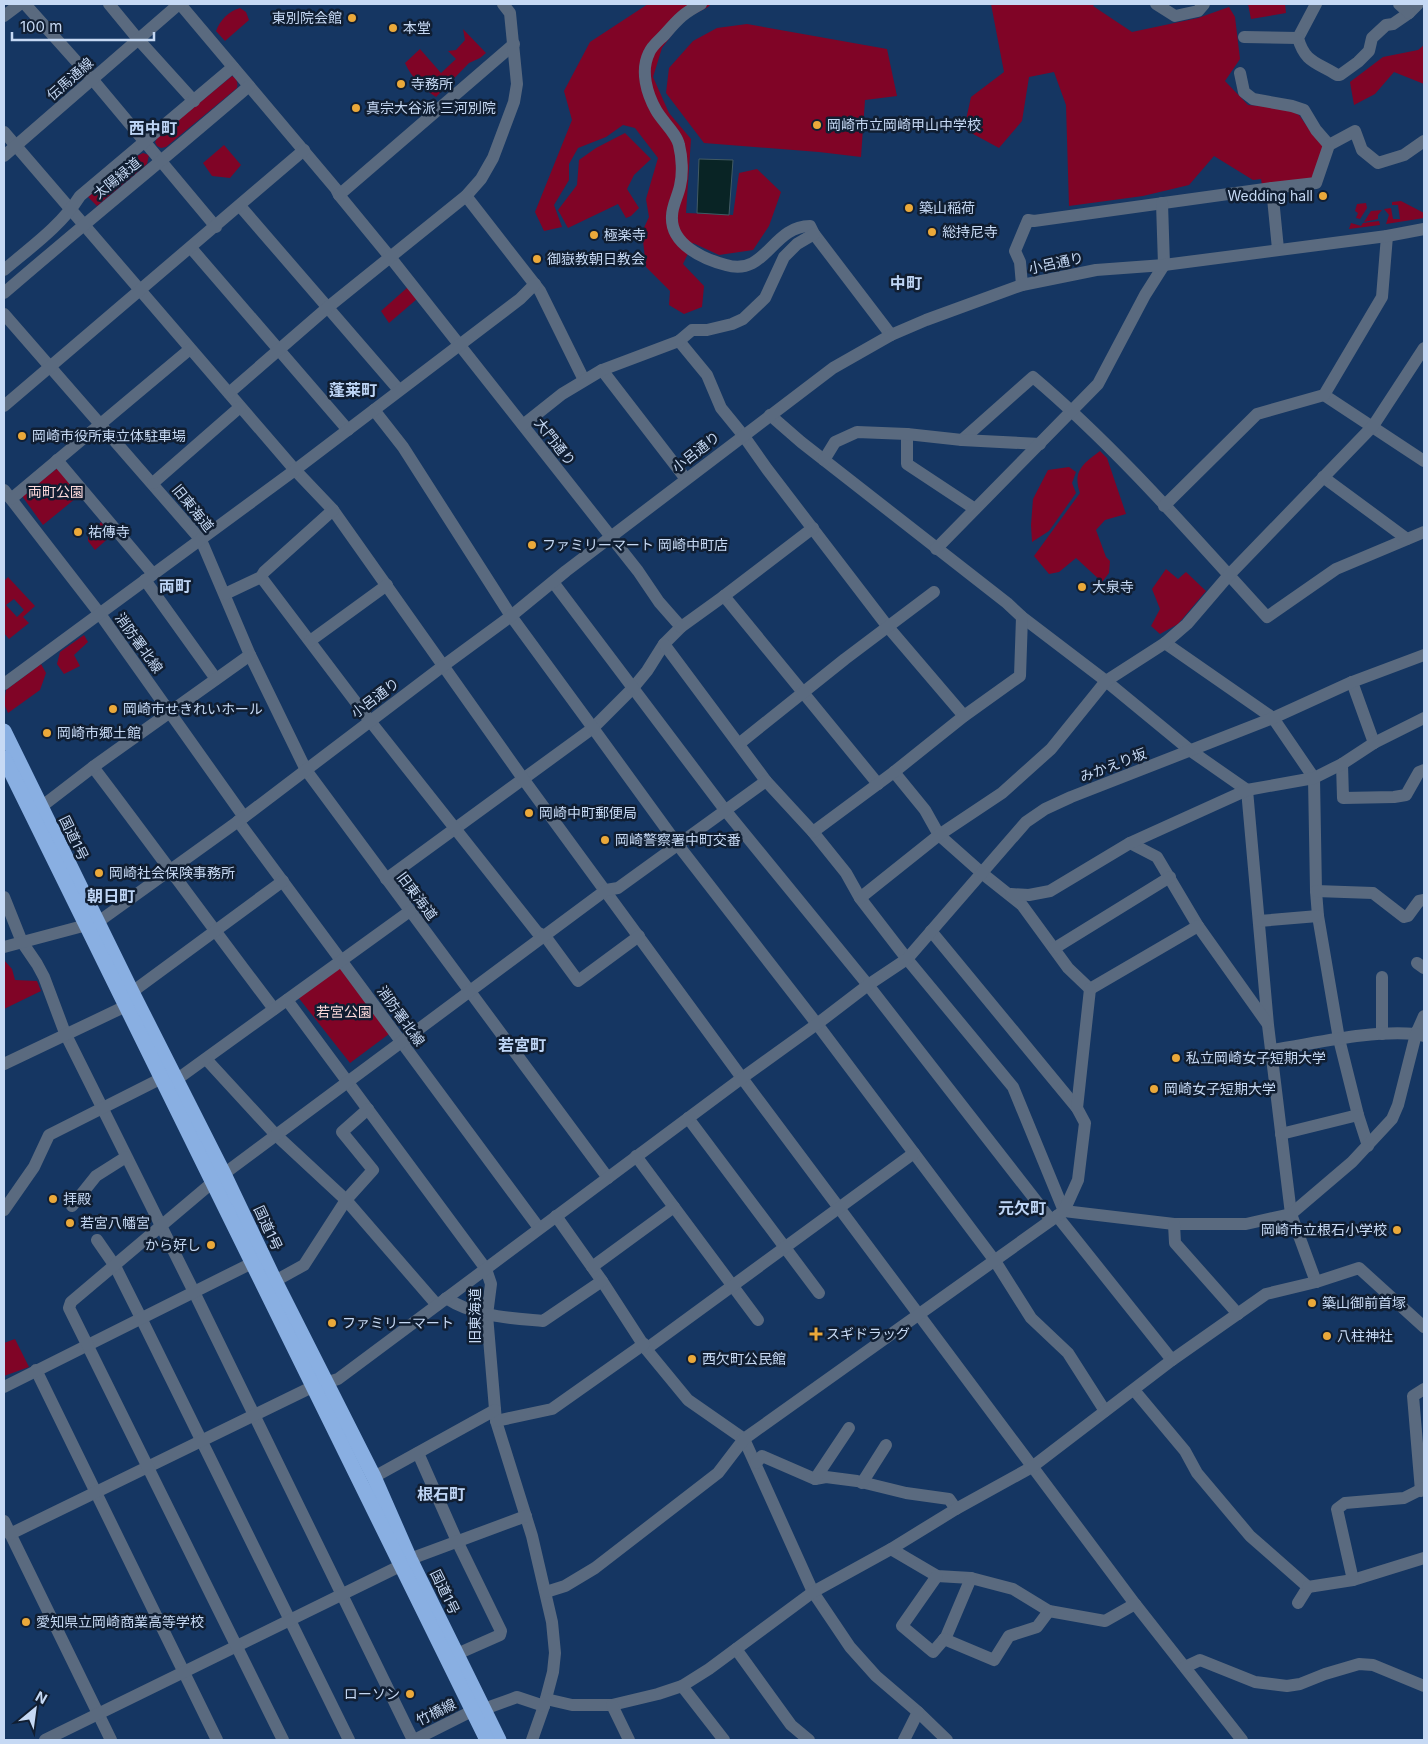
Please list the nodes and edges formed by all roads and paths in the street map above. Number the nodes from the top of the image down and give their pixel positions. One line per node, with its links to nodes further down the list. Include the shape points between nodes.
1 (20, 4): 12 (street)
2 (26, 4): 19 (street)
3 (109, 4): 14 (street)
4 (179, 4): 14 (street, 伝馬通線); 17 (street, 大門通り)
5 (701, 4): 39 (street, via 683,14 649,52 645,72 646,88 656,111 679,143 681,184 672,216 676,234 690,249 739,268 751,266 793,230 810,226)
6 (1156, 4): 7 (street, via 1175,16 1198,11)
7 (1204, 4)
8 (1316, 4): 15 (street)
9 (1418, 4): 11 (street)
10 (511, 7): 16 (street)
11 (1404, 8): 15 (street, via 1393,24 1386,25 1372,38 1363,57 1340,75 1308,58)
12 (4, 16)
13 (1244, 37): 15 (street)
14 (138, 38): 19 (street, 伝馬通線); 21 (street)
15 (1298, 38)
16 (514, 44): 31 (street); 32 (street, via 517,84 514,102 493,158)
17 (234, 67): 20 (street, 大門通り); 21 (street, 太陽緑道)
18 (1240, 73): 26 (street, via 1244,92 1253,99 1304,110)
19 (93, 80): 24 (street); 25 (street, 伝馬通線)
20 (249, 86): 27 (street, 大門通り); 29 (street, 太陽緑道)
21 (194, 101): 24 (street, 太陽緑道)
22 (4, 132): 25 (street)
23 (1424, 141): 26 (street, via 1404,155 1378,163 1362,150 1355,131)
24 (146, 142): 29 (street); 35 (street, 太陽緑道, via 80,196)
25 (16, 146): 28 (street, 伝馬通線); 35 (street)
26 (1329, 146): 30 (street, via 1316,183)
27 (304, 150): 31 (street, 大門通り); 34 (street)
28 (4, 156)
29 (162, 161): 36 (street, 太陽緑道); 37 (street)
30 (1272, 188): 33 (street); 42 (street)
31 (339, 195): 43 (street, 大門通り)
32 (466, 196): 43 (street); 46 (street)
33 (1162, 203): 44 (street); 47 (street, via 1028,220 1015,251 1020,262)
34 (240, 206): 37 (street); 50 (street)
35 (72, 210): 36 (street); 45 (street, 太陽緑道)
36 (84, 224): 48 (street); 49 (street, 太陽緑道)
37 (216, 227): 41 (street)
38 (1424, 229): 40 (street, 小呂通り)
39 (814, 234): 52 (street); 53 (street, via 784,257 765,298 743,319 707,330 692,330)
40 (1387, 236): 42 (street, 小呂通り); 63 (street, via 1382,297)
41 (191, 248): 48 (street); 57 (street)
42 (1278, 249): 44 (street, 小呂通り)
43 (390, 257): 50 (street); 54 (street, 大門通り)
44 (1164, 265): 47 (street, 小呂通り, via 1096,270); 67 (street, via 1144,294 1098,384)
45 (4, 270)
46 (535, 284): 54 (street); 60 (street)
47 (1022, 285): 52 (street, 小呂通り)
48 (140, 291): 56 (street); 58 (street)
49 (4, 293)
50 (328, 308): 57 (street); 61 (street)
51 (4, 314): 58 (street, 旧東海道)
52 (891, 335): 68 (street, 小呂通り, via 833,368)
53 (679, 341): 59 (street); 74 (street, via 707,375 721,408)
54 (459, 345): 61 (street); 70 (street, 大門通り)
55 (1424, 348): 71 (street)
56 (190, 349): 62 (street); 69 (street)
57 (279, 350): 62 (street); 72 (street)
58 (51, 367): 64 (street); 69 (street, 旧東海道)
59 (602, 370): 60 (street); 82 (street)
60 (584, 380): 70 (street)
61 (399, 390): 66 (street)
62 (228, 393): 65 (street)
63 (1324, 395): 71 (street); 85 (street, via 1257,414)
64 (4, 406)
65 (240, 407): 80 (street); 83 (street)
66 (374, 410): 72 (street); 103 (street, via 403,447)
67 (1073, 411): 75 (street, via 1032,377); 76 (street); 85 (street)
68 (770, 415): 74 (street, 小呂通り); 79 (street)
69 (101, 424): 78 (street); 83 (street, 旧東海道)
70 (522, 425): 90 (street, 大門通り)
71 (1373, 426): 77 (street); 81 (street)
72 (348, 430): 80 (street)
73 (908, 434): 75 (street); 79 (street, via 857,432 835,442); 86 (street, via 907,464)
74 (743, 435): 82 (street, 小呂通り); 88 (street)
75 (962, 440): 76 (street)
76 (1040, 444): 86 (street)
77 (1423, 458)
78 (57, 460): 84 (street); 95 (street)
79 (824, 460): 93 (street)
80 (295, 470): 87 (street); 92 (street)
81 (1323, 477): 91 (street); 94 (street)
82 (686, 479): 90 (street, 小呂通り)
83 (153, 483): 92 (street, 旧東海道)
84 (7, 494): 102 (street, 消防署北線)
85 (1164, 506): 94 (street)
86 (975, 509): 93 (street)
87 (334, 510): 96 (street); 98 (street)
88 (813, 528): 101 (street); 106 (street)
89 (1424, 532): 91 (street)
90 (610, 537): 97 (street, 小呂通り); 105 (street, 大門通り)
91 (1407, 539): 94 (street, via 1336,569 1267,617)
92 (201, 540): 95 (street); 100 (street, 旧東海道)
93 (936, 549): 104 (street)
94 (1229, 575): 108 (street, via 1187,624)
95 (149, 577): 102 (street); 113 (street)
96 (261, 577): 100 (street); 107 (street)
97 (553, 582): 103 (street, 小呂通り); 117 (street)
98 (387, 585): 107 (street); 112 (street)
99 (934, 592): 106 (street)
100 (225, 594): 110 (street, 旧東海道)
101 (724, 596): 105 (street); 118 (street)
102 (100, 614): 116 (street); 119 (street, 消防署北線)
103 (511, 616): 112 (street, 小呂通り); 124 (street)
104 (1022, 617): 114 (street); 120 (street, via 1020,676)
105 (681, 627): 109 (street)
106 (888, 627): 118 (street); 120 (street)
107 (310, 641): 123 (street)
108 (1165, 642): 114 (street); 121 (street)
109 (664, 644): 117 (street); 126 (street)
110 (250, 655): 113 (street); 132 (street, 旧東海道)
111 (1424, 655): 115 (street, みかえり坂)
112 (443, 666): 123 (street, 小呂通り); 136 (street)
113 (216, 679): 119 (street)
114 (1106, 681): 128 (street); 145 (street, via 1051,749 1002,793)
115 (1352, 682): 121 (street, みかえり坂); 127 (street)
116 (4, 684)
117 (633, 688): 124 (street); 141 (street)
118 (803, 694): 126 (street); 138 (street)
119 (170, 713): 131 (street); 142 (street, 消防署北線)
120 (964, 716): 134 (street)
121 (1273, 718): 128 (street, みかえり坂); 135 (street)
122 (1424, 718): 127 (street)
123 (370, 721): 132 (street, 小呂通り); 143 (street)
124 (593, 728): 136 (street); 147 (street)
125 (4, 731): 140 (highway, 国道1号)
126 (740, 743): 137 (street)
127 (1374, 743): 130 (street)
128 (1191, 751): 139 (street); 149 (street, みかえり坂, via 1045,809 1026,822)
129 (4, 758): 162 (highway, 国道1号)
130 (1342, 764): 133 (street, via 1343,798 1406,795); 135 (street)
131 (93, 767): 140 (street); 148 (street)
132 (306, 770): 142 (street, 小呂通り); 151 (street, 旧東海道)
133 (1424, 770)
134 (894, 772): 138 (street); 145 (street, via 924,810)
135 (1314, 778): 139 (street); 154 (street)
136 (524, 780): 143 (street); 153 (street)
137 (766, 781): 141 (street); 144 (street)
138 (878, 784): 144 (street)
139 (1247, 790): 146 (street); 161 (street)
140 (41, 807): 162 (highway, 国道1号)
141 (725, 810): 147 (street); 174 (street)
142 (241, 819): 148 (street, 小呂通り); 152 (street, 消防署北線)
143 (455, 829): 151 (street); 166 (street, via 536,932)
144 (813, 832): 157 (street, via 846,873)
145 (938, 836): 149 (street); 157 (street)
146 (1130, 843): 150 (street, via 1157,857); 155 (street, via 1050,891)
147 (678, 844): 153 (street, via 618,888); 181 (street)
148 (170, 869): 162 (street, 小呂通り); 165 (street)
149 (983, 874): 155 (street); 164 (street, みかえり坂)
150 (1170, 877): 163 (street); 170 (street)
151 (386, 879): 159 (street, 旧東海道)
152 (283, 881): 165 (street); 171 (street, 消防署北線)
153 (606, 890): 166 (street); 167 (street)
154 (1316, 891): 158 (street, via 1373,893 1404,917); 160 (street)
155 (1011, 894): 170 (street)
156 (4, 897): 168 (street)
157 (860, 898): 172 (street)
158 (1424, 900)
159 (410, 911): 171 (street); 176 (street, 旧東海道)
160 (1318, 916): 161 (street); 186 (street)
161 (1259, 921): 182 (street)
162 (92, 923): 168 (street); 177 (highway, 国道1号)
163 (1198, 926): 175 (street); 182 (street)
164 (931, 931): 172 (street, みかえり坂); 195 (street)
165 (215, 932): 177 (street); 179 (street)
166 (545, 936): 167 (street, via 578,981); 176 (street)
167 (639, 936): 191 (street)
168 (22, 942): 169 (street); 183 (street, via 44,977)
169 (4, 947)
170 (1055, 948): 175 (street, via 1068,968)
171 (342, 959): 178 (street); 187 (street, 消防署北線)
172 (906, 959): 174 (street, みかえり坂); 214 (street, via 1013,1086)
173 (1382, 977): 184 (street)
174 (868, 985): 181 (street, みかえり坂); 214 (street)
175 (1090, 989): 195 (street)
176 (470, 991): 187 (street); 206 (street, 旧東海道)
177 (129, 999): 183 (street); 192 (highway, 国道1号)
178 (287, 1000): 179 (street); 193 (street)
179 (274, 1009): 189 (street)
180 (1424, 1016): 185 (street)
181 (817, 1024): 191 (street, みかえり坂); 202 (street)
182 (1268, 1024): 188 (street)
183 (65, 1034): 190 (street); 194 (street)
184 (1382, 1034): 185 (street); 186 (street)
185 (1420, 1035): 201 (street, via 1392,1119)
186 (1339, 1039): 188 (street); 197 (street)
187 (401, 1043): 193 (street); 217 (street, 消防署北線)
188 (1271, 1050): 199 (street)
189 (206, 1059): 192 (street); 200 (street)
190 (4, 1064)
191 (742, 1078): 198 (street, みかえり坂); 210 (street)
192 (169, 1079): 194 (street); 205 (highway, 国道1号)
193 (347, 1083): 196 (street); 200 (street)
194 (102, 1108): 204 (street); 211 (street, via 49,1135 34,1167)
195 (1077, 1108): 214 (street, via 1085,1123 1078,1180)
196 (368, 1109): 207 (street, via 342,1132 373,1170); 224 (street)
197 (1358, 1116): 199 (street); 201 (street)
198 (688, 1118): 203 (street, みかえり坂); 219 (street)
199 (1281, 1134): 212 (street)
200 (276, 1136): 205 (street); 207 (street)
201 (1368, 1146): 212 (street)
202 (914, 1153): 210 (street); 220 (street)
203 (636, 1156): 206 (street, みかえり坂); 209 (street)
204 (126, 1158): 208 (street, via 96,1176); 216 (street)
205 (218, 1178): 216 (street); 221 (highway, 国道1号); 225 (highway, 国道1号)
206 (608, 1178): 213 (street, 旧東海道)
207 (346, 1200): 225 (street, via 304,1264); 231 (street)
208 (72, 1206)
209 (674, 1206): 223 (street); 228 (street)
210 (838, 1208): 219 (street); 234 (street)
211 (4, 1210)
212 (1291, 1214): 215 (street, via 1246,1224); 227 (street)
213 (556, 1216): 217 (street, 旧東海道); 223 (street)
214 (1057, 1216): 215 (street); 220 (street); 240 (street)
215 (1174, 1224): 232 (street, via 1174,1243)
216 (161, 1226): 222 (street); 229 (street)
217 (539, 1228): 224 (street, 旧東海道)
218 (97, 1240): 222 (street)
219 (785, 1248): 228 (street); 230 (street)
220 (995, 1261): 234 (street); 246 (street, via 1031,1318 1068,1353)
221 (252, 1263): 229 (street); 242 (highway, 国道1号)
222 (115, 1266): 235 (street); 238 (street, via 71,1302 69,1308)
223 (592, 1267): 226 (street)
224 (486, 1269): 231 (street); 233 (street, 旧東海道, via 491,1284)
225 (275, 1280): 242 (highway, 国道1号)
226 (602, 1281): 233 (street, via 543,1321); 239 (street)
227 (1316, 1282): 232 (street, 竹橋線, via 1266,1294); 237 (street, 竹橋線, via 1359,1268)
228 (733, 1287): 236 (street); 239 (street)
229 (194, 1292): 235 (street); 247 (street)
230 (818, 1293)
231 (441, 1302): 233 (street); 242 (street, via 338,1379)
232 (1238, 1314): 240 (street, 竹橋線)
233 (487, 1315): 248 (street, 旧東海道)
234 (920, 1315): 250 (street); 255 (street)
235 (141, 1318): 238 (street); 251 (street)
236 (758, 1320)
237 (1424, 1327)
238 (88, 1344): 241 (street); 256 (street)
239 (645, 1346): 248 (street, via 552,1409); 250 (street, via 688,1400)
240 (1172, 1360): 245 (street, 竹橋線)
241 (36, 1370): 243 (street); 261 (street)
242 (319, 1385): 247 (street); 257 (highway, 国道1号); 269 (highway, 国道1号)
243 (4, 1387)
244 (1424, 1389): 260 (street, via 1414,1396)
245 (1134, 1390): 246 (street, 竹橋線); 273 (street, via 1250,1536)
246 (1105, 1411): 255 (street, 竹橋線)
247 (254, 1415): 251 (street); 276 (street)
248 (496, 1416): 253 (street); 263 (street, 旧東海道)
249 (849, 1428): 258 (street)
250 (744, 1439): 254 (street); 274 (street, via 718,1473 595,1568 565,1586)
251 (202, 1442): 256 (street); 280 (street)
252 (886, 1445): 259 (street)
253 (418, 1453): 257 (street); 266 (street)
254 (756, 1464): 258 (street, via 762,1456); 275 (street)
255 (1032, 1467): 262 (street, 竹橋線); 278 (street)
256 (147, 1468): 261 (street); 282 (street)
257 (374, 1477): 269 (highway, 国道1号)
258 (815, 1479): 259 (street, via 826,1477)
259 (862, 1482): 262 (street, via 949,1499)
260 (1422, 1489): 272 (street, via 1404,1498 1345,1503 1337,1509)
261 (96, 1493): 265 (street); 286 (street)
262 (956, 1509): 267 (street, 竹橋線)
263 (526, 1516): 266 (street); 274 (street, 旧東海道)
264 (4, 1521): 265 (street)
265 (10, 1534): 293 (street)
266 (457, 1540): 269 (street); 284 (street, via 501,1631 500,1635)
267 (891, 1549): 270 (street); 275 (street, 竹橋線)
268 (1424, 1558): 272 (street)
269 (405, 1562): 276 (street); 284 (highway, 国道1号); 291 (highway, 国道1号)
270 (937, 1576): 271 (street); 281 (street, via 902,1626 934,1652)
271 (971, 1578): 279 (street, via 1013,1589); 281 (street)
272 (1353, 1580): 273 (street)
273 (1308, 1588): 277 (street)
274 (546, 1592): 289 (street, 旧東海道, via 555,1653)
275 (813, 1592): 283 (street, 竹橋線); 292 (street, via 850,1647 876,1676)
276 (342, 1594): 280 (street); 299 (street)
277 (1298, 1603)
278 (1135, 1604): 279 (street, via 1105,1620); 285 (street)
279 (1049, 1611): 281 (street, via 1036,1627 1009,1636 994,1660)
280 (290, 1619): 282 (street); 298 (street)
281 (944, 1639)
282 (236, 1646): 286 (street); 297 (street)
283 (736, 1649): 287 (street, 竹橋線); 305 (street, via 791,1725)
284 (457, 1654): 291 (highway, 国道1号)
285 (1185, 1668): 288 (street, via 1200,1660 1255,1682 1287,1686 1359,1664 1373,1665); 308 (street)
286 (184, 1672): 293 (street); 296 (street)
287 (682, 1686): 290 (street, 竹橋線); 304 (street)
288 (1424, 1686)
289 (545, 1703): 290 (street, 竹橋線); 291 (street, 竹橋線, via 517,1697); 302 (street, 旧東海道)
290 (612, 1705): 303 (street)
291 (478, 1710): 299 (street, 竹橋線); 300 (highway, 国道1号); 301 (highway, 国道1号)
292 (918, 1712): 306 (street); 307 (street)
293 (99, 1715): 294 (street); 295 (street)
294 (45, 1740)
295 (111, 1740)
296 (217, 1740)
297 (283, 1740)
298 (349, 1740)
299 (413, 1740)
300 (487, 1740)
301 (500, 1740)
302 (532, 1740)
303 (629, 1740)
304 (724, 1740)
305 (809, 1740)
306 (904, 1740)
307 (947, 1740)
308 (1242, 1740)

